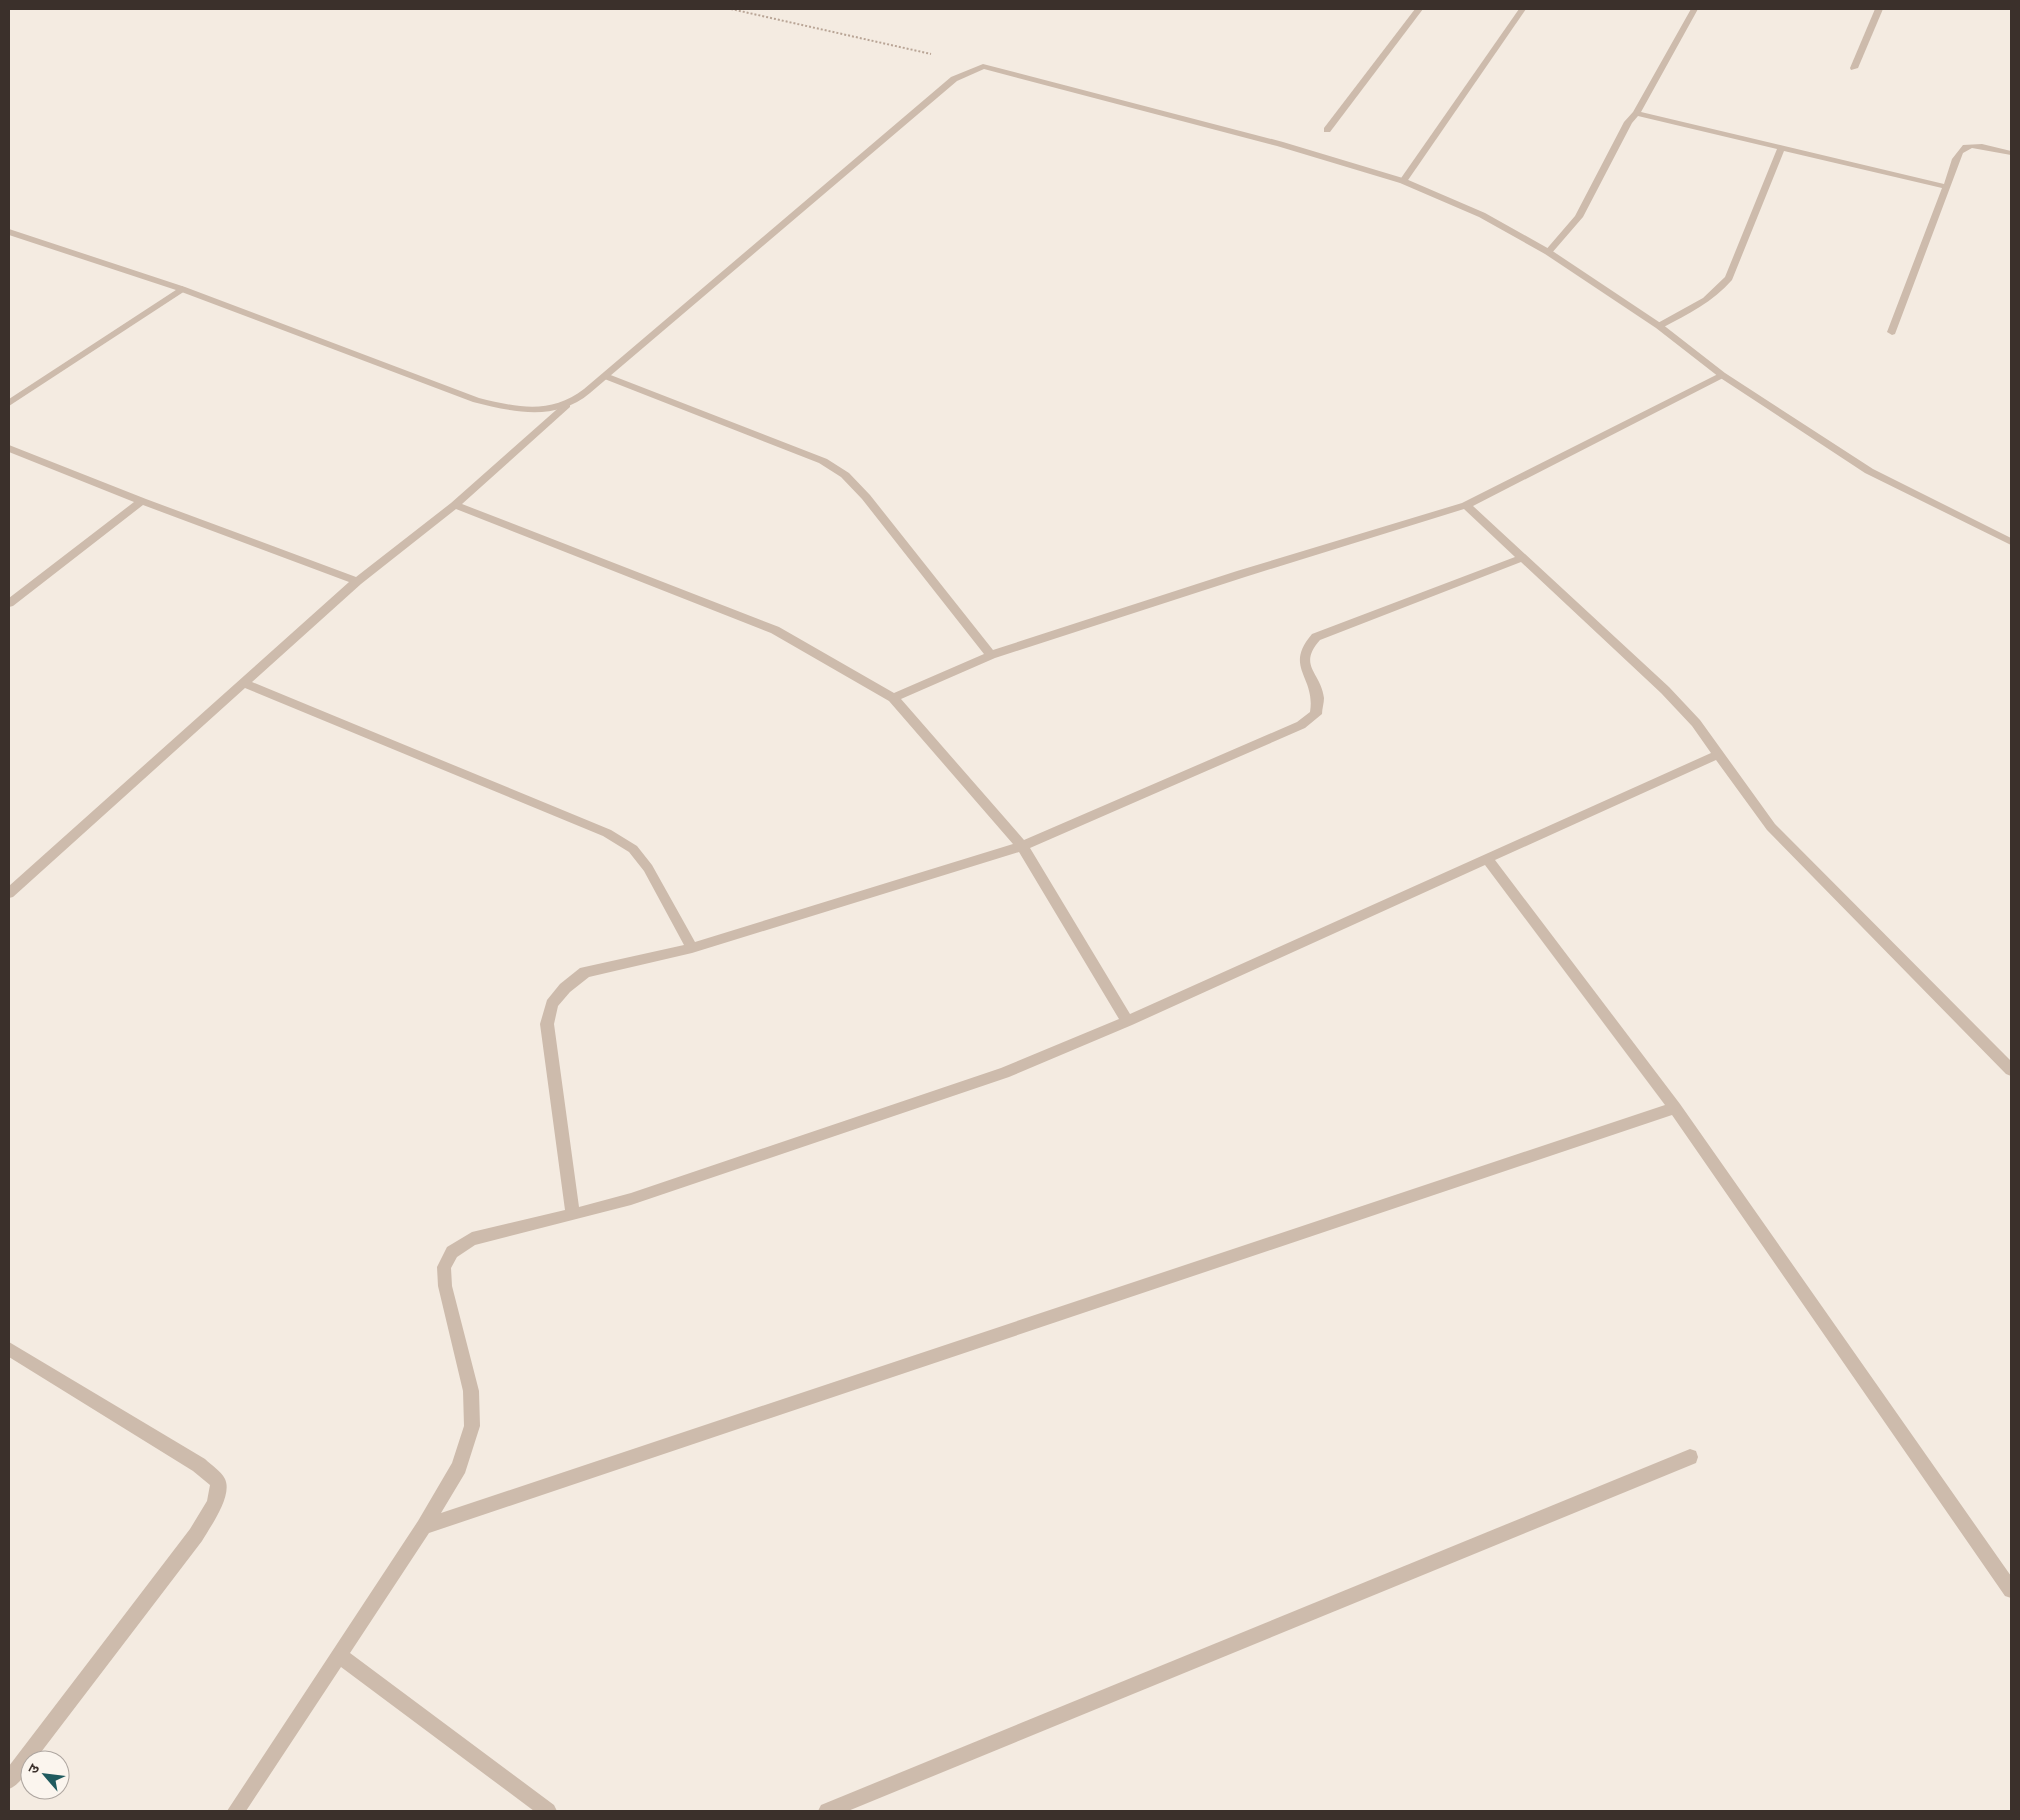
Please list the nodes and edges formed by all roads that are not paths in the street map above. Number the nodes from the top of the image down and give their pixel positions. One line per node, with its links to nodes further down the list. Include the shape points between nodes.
1 (1419, 9): 7 (street)
2 (1522, 9): 10 (street)
3 (1694, 9): 6 (street)
4 (1879, 9): 5 (street)
5 (1854, 68)
6 (1636, 113): 8 (street); 13 (street, via 1628,122 1579,217)
7 (1327, 130)
8 (1781, 148): 11 (street); 15 (street, via 1729,278 1708,300)
9 (2011, 153): 11 (street, via 1968,146 1961,148)
10 (1403, 181): 13 (street, via 1482,215); 18 (street, via 1271,142 983,66 954,79)
11 (1947, 187): 16 (street)
12 (9, 232): 14 (street)
13 (1548, 252): 15 (street)
14 (182, 289): 19 (street); 20 (street, via 476,400 502,407 535,410)
15 (1659, 326): 17 (street)
16 (1892, 332)
17 (1722, 375): 24 (street); 25 (street, via 1869,471)
18 (605, 376): 20 (street); 29 (street, via 799,451 845,475)
19 (9, 403)
20 (567, 405): 23 (street)
21 (9, 448): 22 (street)
22 (142, 501): 27 (street); 28 (street)
23 (455, 505): 27 (street); 31 (street, via 775,630)
24 (1466, 505): 26 (street); 29 (street)
25 (2011, 542)
26 (1522, 558): 32 (street, via 1665,690); 33 (street, via 1316,637 1304,654 1304,666 1318,699 1316,714 1301,725)
27 (357, 581): 30 (street)
28 (9, 602)
29 (991, 655): 31 (street)
30 (243, 683): 35 (street); 36 (street, via 607,833 633,849 648,868)
31 (893, 698): 33 (street)
32 (1720, 754): 34 (street); 38 (street, via 1771,827)
33 (1022, 846): 36 (street); 37 (street)
34 (1487, 859): 37 (street); 39 (street)
35 (9, 893)
36 (692, 948): 40 (street, via 585,972 552,1004 547,1024)
37 (1127, 1021): 40 (street, via 1004,1073 631,1199)
38 (2011, 1070)
39 (1674, 1108): 43 (street); 44 (street)
40 (574, 1215): 43 (street, via 472,1240 452,1252 444,1266 445,1286 471,1391 472,1426 459,1467)
41 (9, 1349): 46 (street, via 199,1465 218,1482 215,1503 196,1535)
42 (1690, 1458): 49 (street)
43 (424, 1526): 45 (street)
44 (2011, 1590)
45 (340, 1655): 47 (street); 48 (street)
46 (9, 1780)
47 (236, 1811)
48 (548, 1811)
49 (828, 1811)

